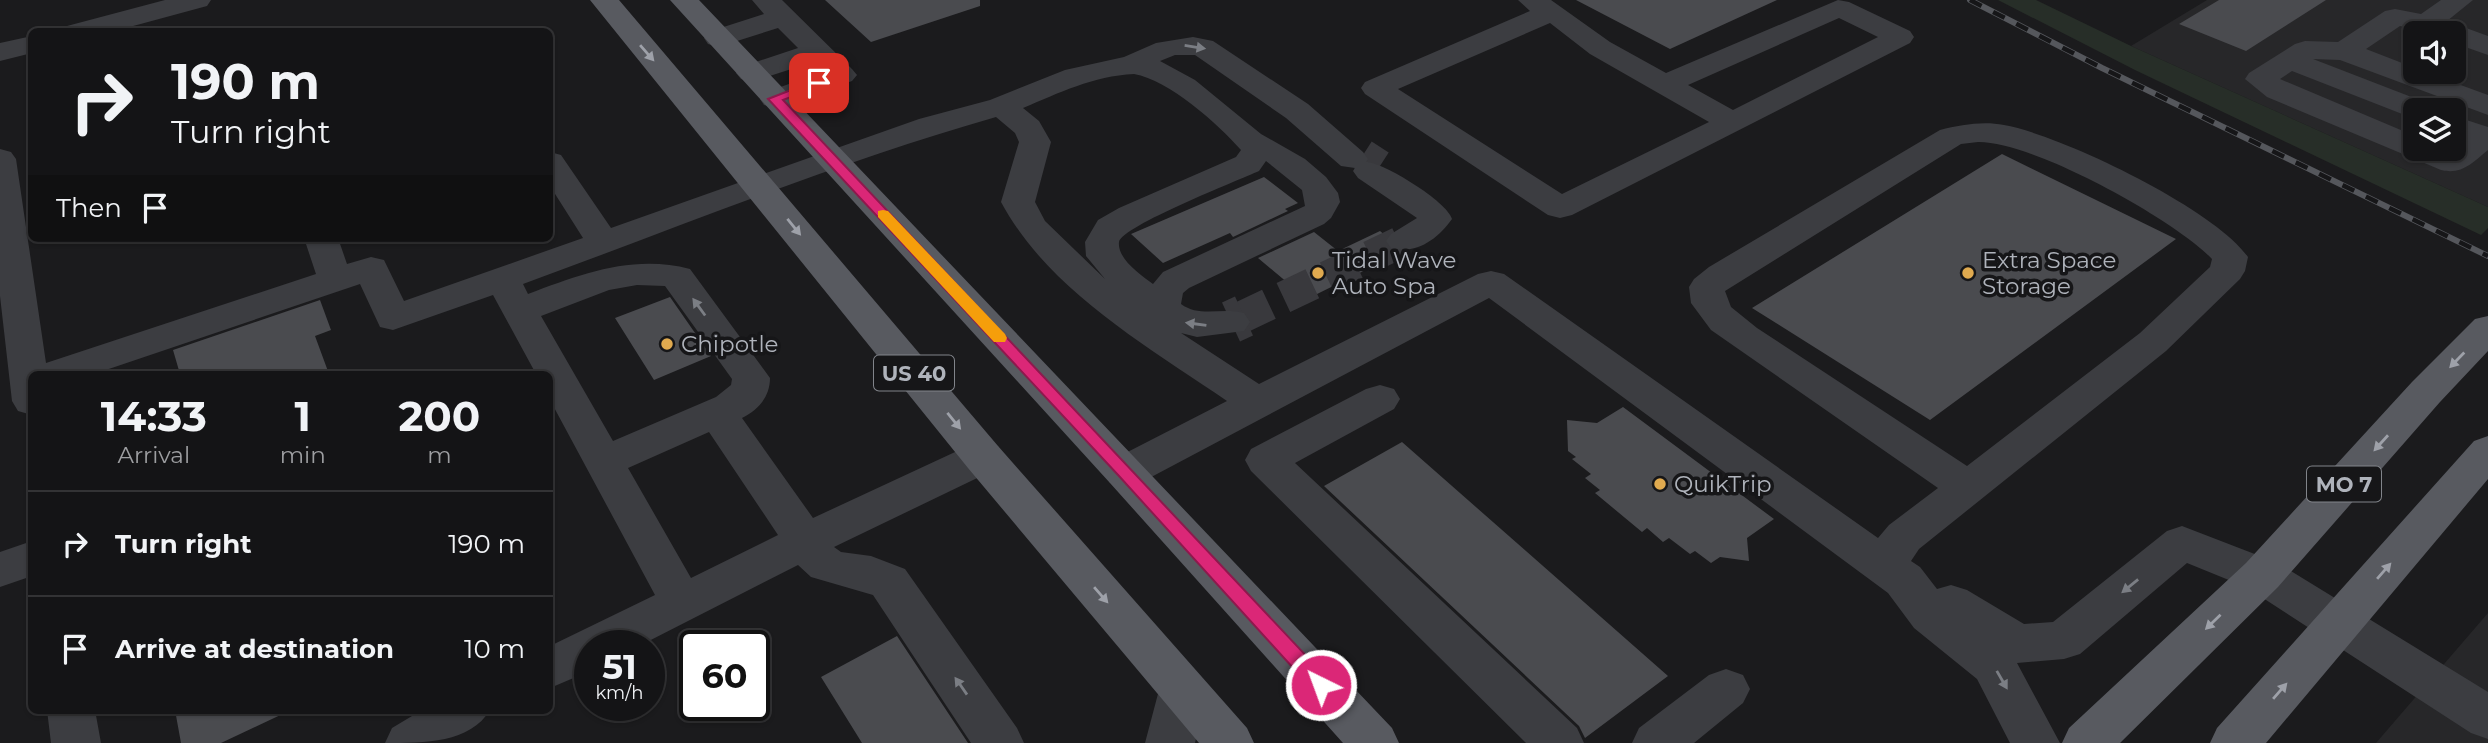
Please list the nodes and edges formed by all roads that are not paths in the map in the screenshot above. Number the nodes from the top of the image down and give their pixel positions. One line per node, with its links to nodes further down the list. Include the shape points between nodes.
1 (197, 0): 9 (street)
2 (604, 0): 31 (main road, US 40, one-way to 31)
3 (684, 0): 10 (main road)
4 (2459, 0): 8 (street)
5 (1541, 6): 18 (street, via 1600,48); 23 (street, via 1376,89 1560,208)
6 (775, 8): 10 (street); 19 (street, via 818,51)
7 (2416, 21): 14 (street, via 2395,17)
8 (2429, 21)
9 (93, 28)
10 (718, 38): 19 (main road)
11 (2466, 38): 13 (street)
12 (28, 45): 15 (street)
13 (2488, 46)
14 (2344, 51): 16 (street, via 2305,50); 22 (street)
15 (0, 52)
16 (2290, 60): 20 (street); 26 (street, via 2260,79 2278,91)
17 (1131, 65): 21 (street, via 1104,68); 25 (street, via 1153,68 1182,85); 32 (street, one-way to 32, via 1174,46 1203,47 1311,124 1329,130 1434,214 1426,229)
18 (1665, 84): 23 (street); 23 (street, via 1839,8 1900,37)
19 (763, 86): 29 (main road)
20 (2403, 105)
21 (1001, 106): 29 (street); 46 (street, via 1028,128 1035,142 1018,202 1031,226 1108,303)
22 (2488, 106)
23 (1732, 122)
24 (2466, 137): 27 (street)
25 (1250, 141): 37 (street, via 1257,150 1248,164 1131,215 1110,227 1102,242 1104,256 1128,283); 37 (street, via 1266,146 1305,175 1321,191 1324,203 1319,212 1176,279 1166,288)
26 (2403, 142)
27 (2482, 152)
28 (0, 159): 41 (street)
29 (832, 160): 31 (street); 51 (main road)
30 (553, 167): 34 (street)
31 (760, 186): 34 (street); 49 (main road, US 40, one-way to 49)
32 (1403, 241)
33 (322, 242): 35 (street)
34 (603, 242): 36 (street)
35 (335, 279): 36 (street, via 371,268 393,317); 40 (street)
36 (510, 295): 43 (street); 47 (street, one-way to 36, via 748,397 751,378 677,277 656,274 607,279)
37 (1163, 310): 38 (street, one-way to 37, via 1197,325 1179,321)
38 (1231, 322)
39 (2488, 328): 57 (main road, MO 7, one-way to 57)
40 (141, 360): 42 (street)
41 (35, 371)
42 (95, 371)
43 (552, 371)
44 (553, 373): 50 (street)
45 (1380, 399): 74 (street, via 1266,460)
46 (1257, 402): 51 (street); 56 (street, via 1491,282)
47 (717, 413): 50 (street); 53 (street)
48 (2488, 451): 59 (main road, one-way to 48)
49 (983, 457): 53 (street); 64 (main road, US 40, one-way to 64)
50 (602, 462): 58 (street)
51 (1125, 472): 73 (main road)
52 (1969, 488): 52 (street, via 2153,342 2227,271 2230,257 2218,241 2190,221 1997,131 1951,137 1722,275 1707,287 1706,298 1744,337); 56 (street, via 1904,537)
53 (805, 541): 58 (street); 70 (street, one-way to 53, via 889,582 865,571 824,565)
54 (28, 560): 55 (street)
55 (0, 570)
56 (1894, 572): 57 (street, one-way to 56, via 2182,543 2064,640 2018,644 1925,585); 76 (street, one-way to 76, via 1930,615 1994,665)
57 (2262, 575): 59 (street); 77 (main road, MO 7, one-way to 77)
58 (682, 603): 60 (street)
59 (2340, 623): 67 (street); 78 (main road, one-way to 59)
60 (627, 630)
61 (574, 657): 62 (street)
62 (553, 667)
63 (1726, 689): 75 (street)
64 (1183, 690): 71 (street); 72 (main road, US 40)
65 (72, 714): 68 (street)
66 (459, 714): 69 (street)
67 (2488, 718)
68 (76, 743)
69 (410, 743)
70 (999, 743)
71 (1170, 743)
72 (1229, 743)
73 (1374, 743)
74 (1559, 743)
75 (1657, 743)
76 (2035, 743)
77 (2087, 743)
78 (2235, 743)

